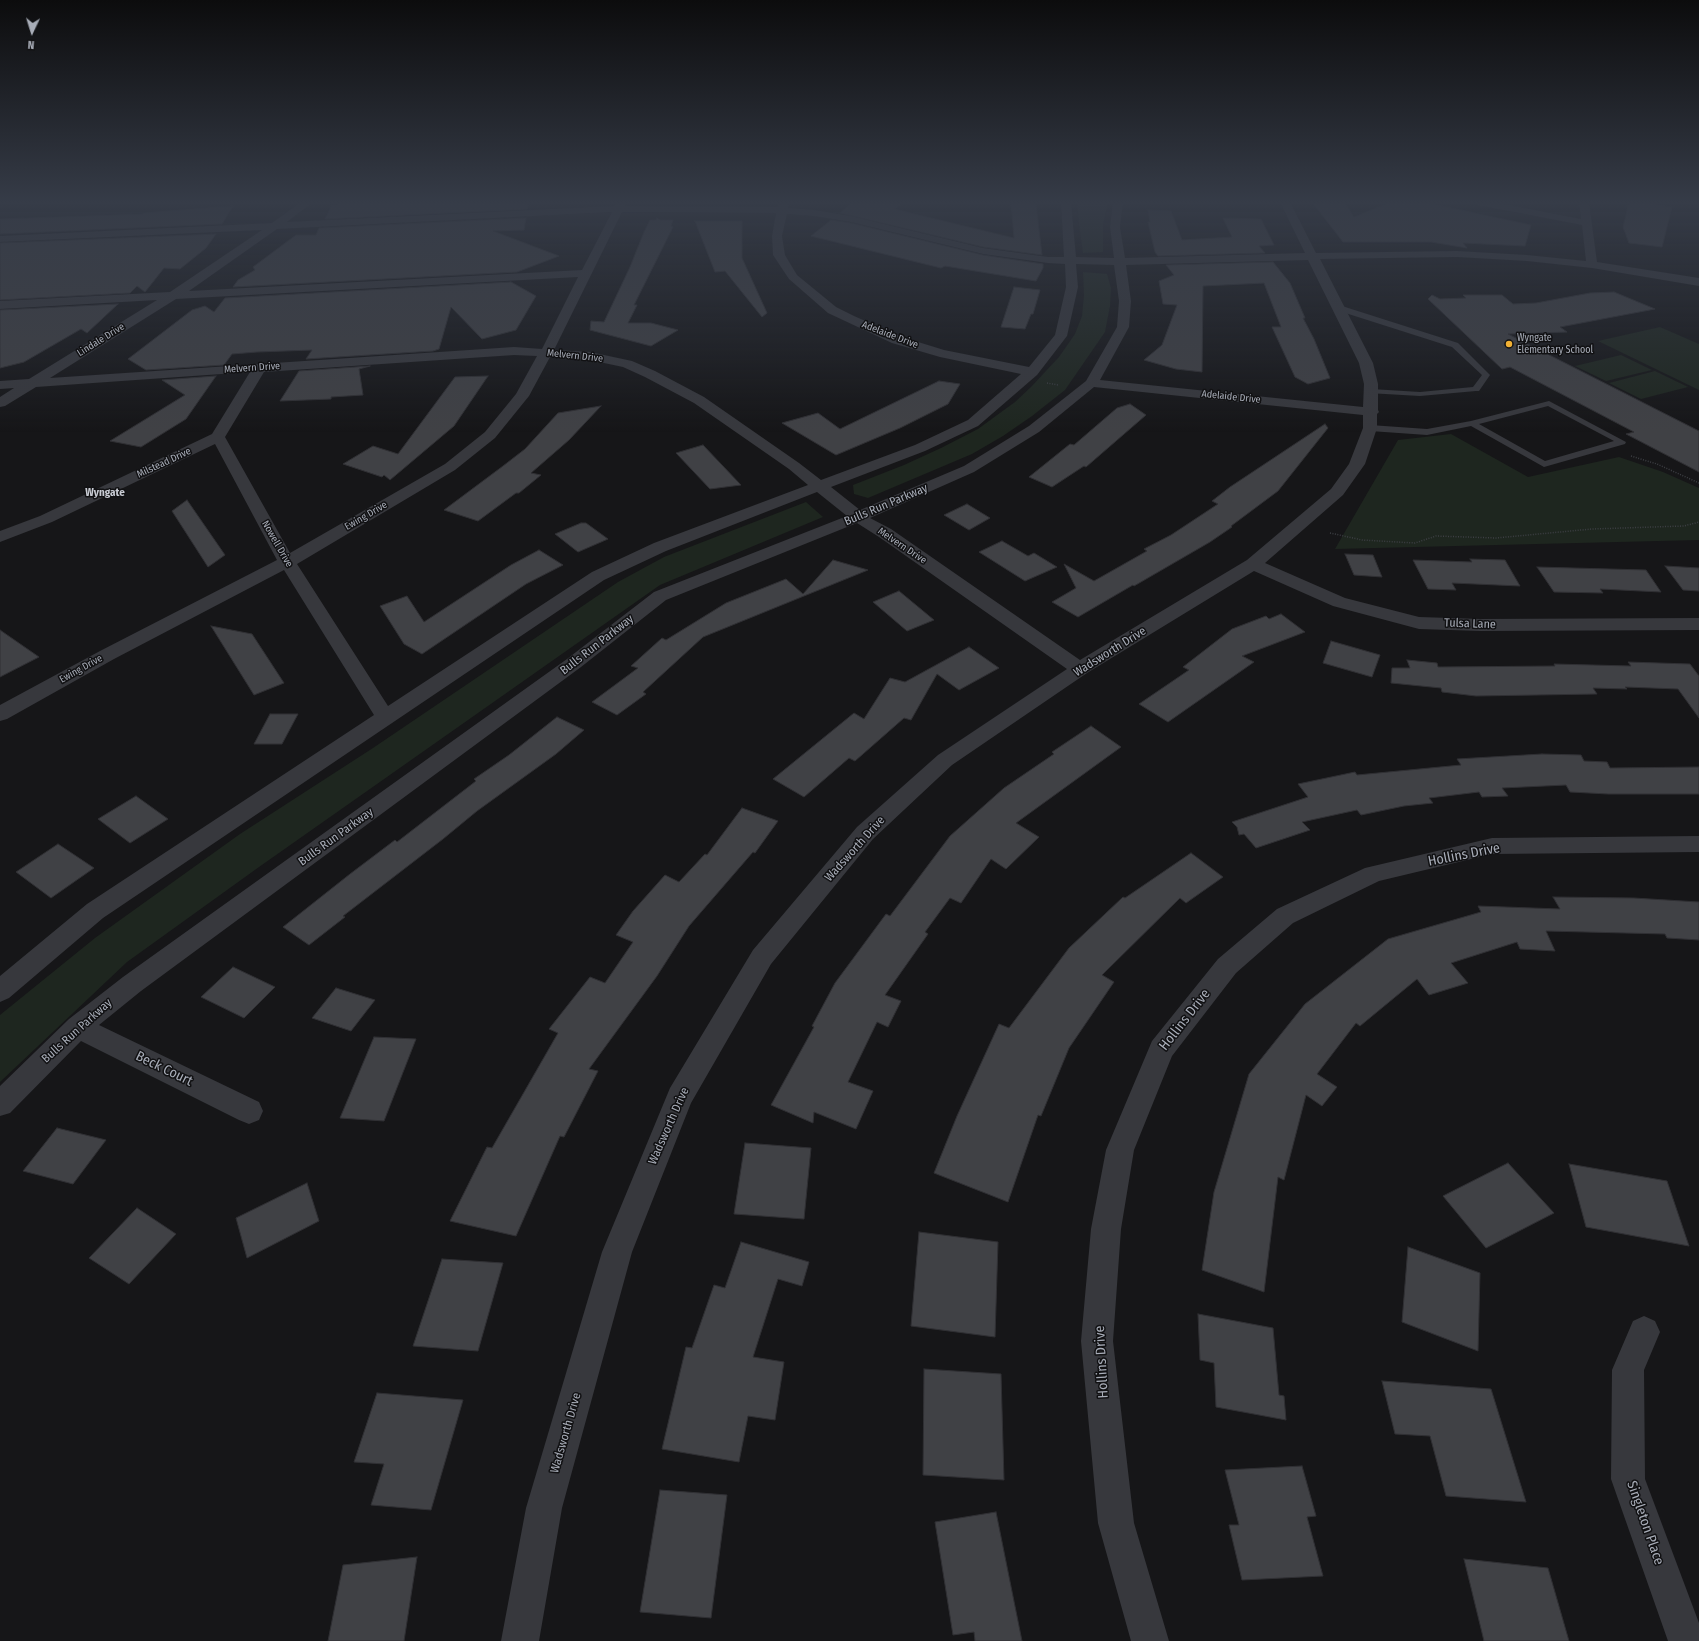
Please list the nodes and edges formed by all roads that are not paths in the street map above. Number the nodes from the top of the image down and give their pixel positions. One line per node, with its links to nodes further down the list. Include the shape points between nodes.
1 (200, 279): 10 (street, Lindale Drive)
2 (472, 279): 10 (street)
3 (583, 279): 13 (street, Ewing Drive)
4 (795, 279): 15 (street, Adelaide Drive, via 832,310 897,340)
5 (1071, 279): 15 (street, via 1068,312 1061,336)
6 (1122, 279): 17 (street, Bulls Run Parkway, via 1125,301 1123,327)
7 (1324, 279): 12 (street)
8 (1677, 279): 9 (street)
9 (1699, 282)
10 (172, 296): 11 (street); 16 (street, Lindale Drive)
11 (0, 305)
12 (1339, 308): 20 (street, via 1366,363); 20 (lane, via 1455,345 1486,375 1476,389 1420,394)
13 (546, 353): 14 (street, Melvern Drive, via 514,352); 23 (street, Melvern Drive, via 590,356 626,364 650,374 699,400); 26 (street, Ewing Drive, via 522,396 485,439 450,467)
14 (260, 368): 16 (street, Melvern Drive); 22 (street)
15 (1038, 378): 23 (street, via 973,423 920,448)
16 (33, 383): 18 (street, Melvern Drive); 19 (street, Lindale Drive)
17 (1091, 383): 20 (street, Adelaide Drive); 24 (street, Bulls Run Parkway, via 1034,429 970,469)
18 (0, 385)
19 (0, 404)
20 (1371, 410): 21 (lane, via 1427,432); 27 (street, Wadsworth Drive, via 1357,464 1338,492)
21 (1472, 422): 21 (lane, via 1544,464 1622,442 1549,402)
22 (218, 437): 25 (street, Milstead Drive, via 46,519); 26 (street, Nowell Drive)
23 (819, 486): 24 (street, Melvern Drive); 31 (street, via 660,547 598,576)
24 (858, 518): 29 (street, Melvern Drive, via 885,533); 34 (street, Bulls Run Parkway, via 660,596 574,663 132,984)
25 (0, 537)
26 (287, 562): 30 (street, Ewing Drive, via 107,655); 31 (street, Nowell Drive)
27 (1252, 564): 28 (street, Tulsa Lane, via 1339,602 1419,623); 29 (street, Wadsworth Drive)
28 (1699, 624)
29 (1080, 669): 38 (street, Wadsworth Drive, via 945,760 865,833 762,957 680,1098 616,1252 544,1508)
30 (0, 714)
31 (385, 716): 33 (street, via 95,911)
32 (1699, 844): 39 (street, Hollins Drive, via 1492,846 1373,874 1285,916 1228,966 1161,1049 1120,1150 1106,1229 1097,1342 1116,1523)
33 (0, 991)
34 (78, 1027): 35 (street, Bulls Run Parkway); 36 (street, Beck Court)
35 (0, 1104)
36 (249, 1111)
37 (1644, 1332): 40 (street, Singleton Place, via 1628,1370 1628,1479)
38 (520, 1641)
39 (1150, 1641)
40 (1687, 1641)

